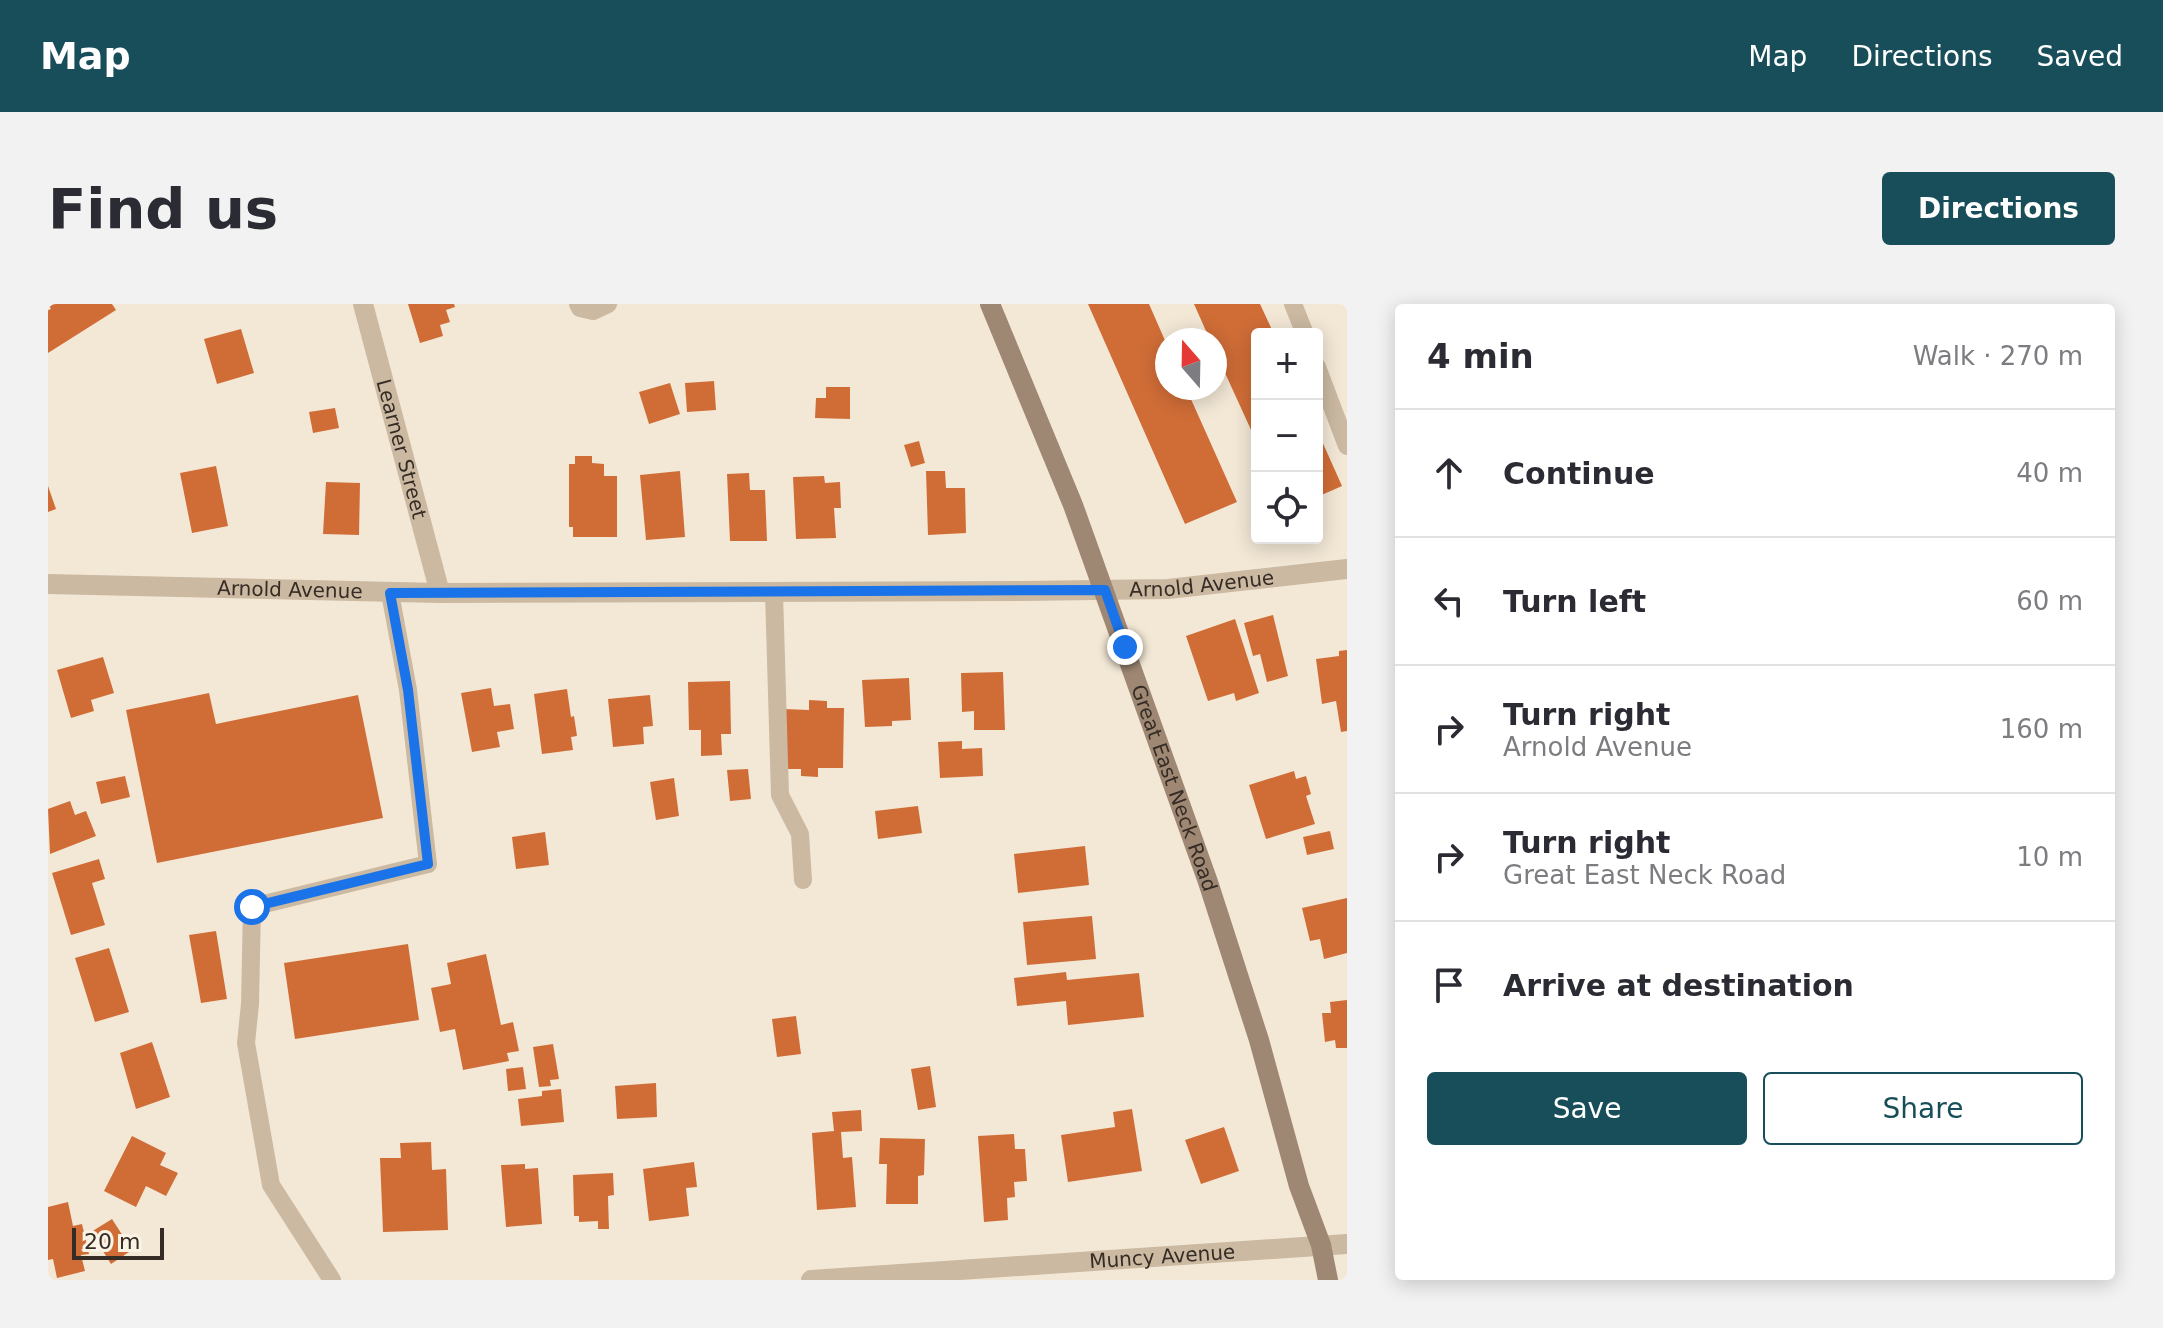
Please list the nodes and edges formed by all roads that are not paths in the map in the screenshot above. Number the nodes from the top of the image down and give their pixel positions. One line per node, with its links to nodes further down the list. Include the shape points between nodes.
1 (363, 304): 14 (street, Learner Street)
2 (578, 304): 3 (lane, via 593,311)
3 (608, 304)
4 (990, 304): 11 (main road, Great East Neck Road)
5 (1293, 304): 6 (lane)
6 (1303, 328)
7 (1323, 383): 8 (lane)
8 (1347, 446)
9 (1347, 569): 11 (street, Arnold Avenue, via 1168,589)
10 (48, 584): 13 (street, Arnold Avenue)
11 (1105, 590): 12 (street, Arnold Avenue); 17 (main road, Great East Neck Road, via 1213,896)
12 (774, 592): 14 (street, Arnold Avenue); 15 (lane, via 780,795 800,834)
13 (390, 593): 14 (street, Arnold Avenue); 19 (lane, via 408,690 428,864 252,907 246,1043 271,1185)
14 (440, 593)
15 (803, 880)
16 (1347, 1244): 17 (street, Muncy Avenue)
17 (1321, 1245): 18 (street, Muncy Avenue); 21 (main road, Great East Neck Road)
18 (965, 1275): 20 (street, Muncy Avenue)
19 (332, 1280)
20 (811, 1280)
21 (1328, 1280)

